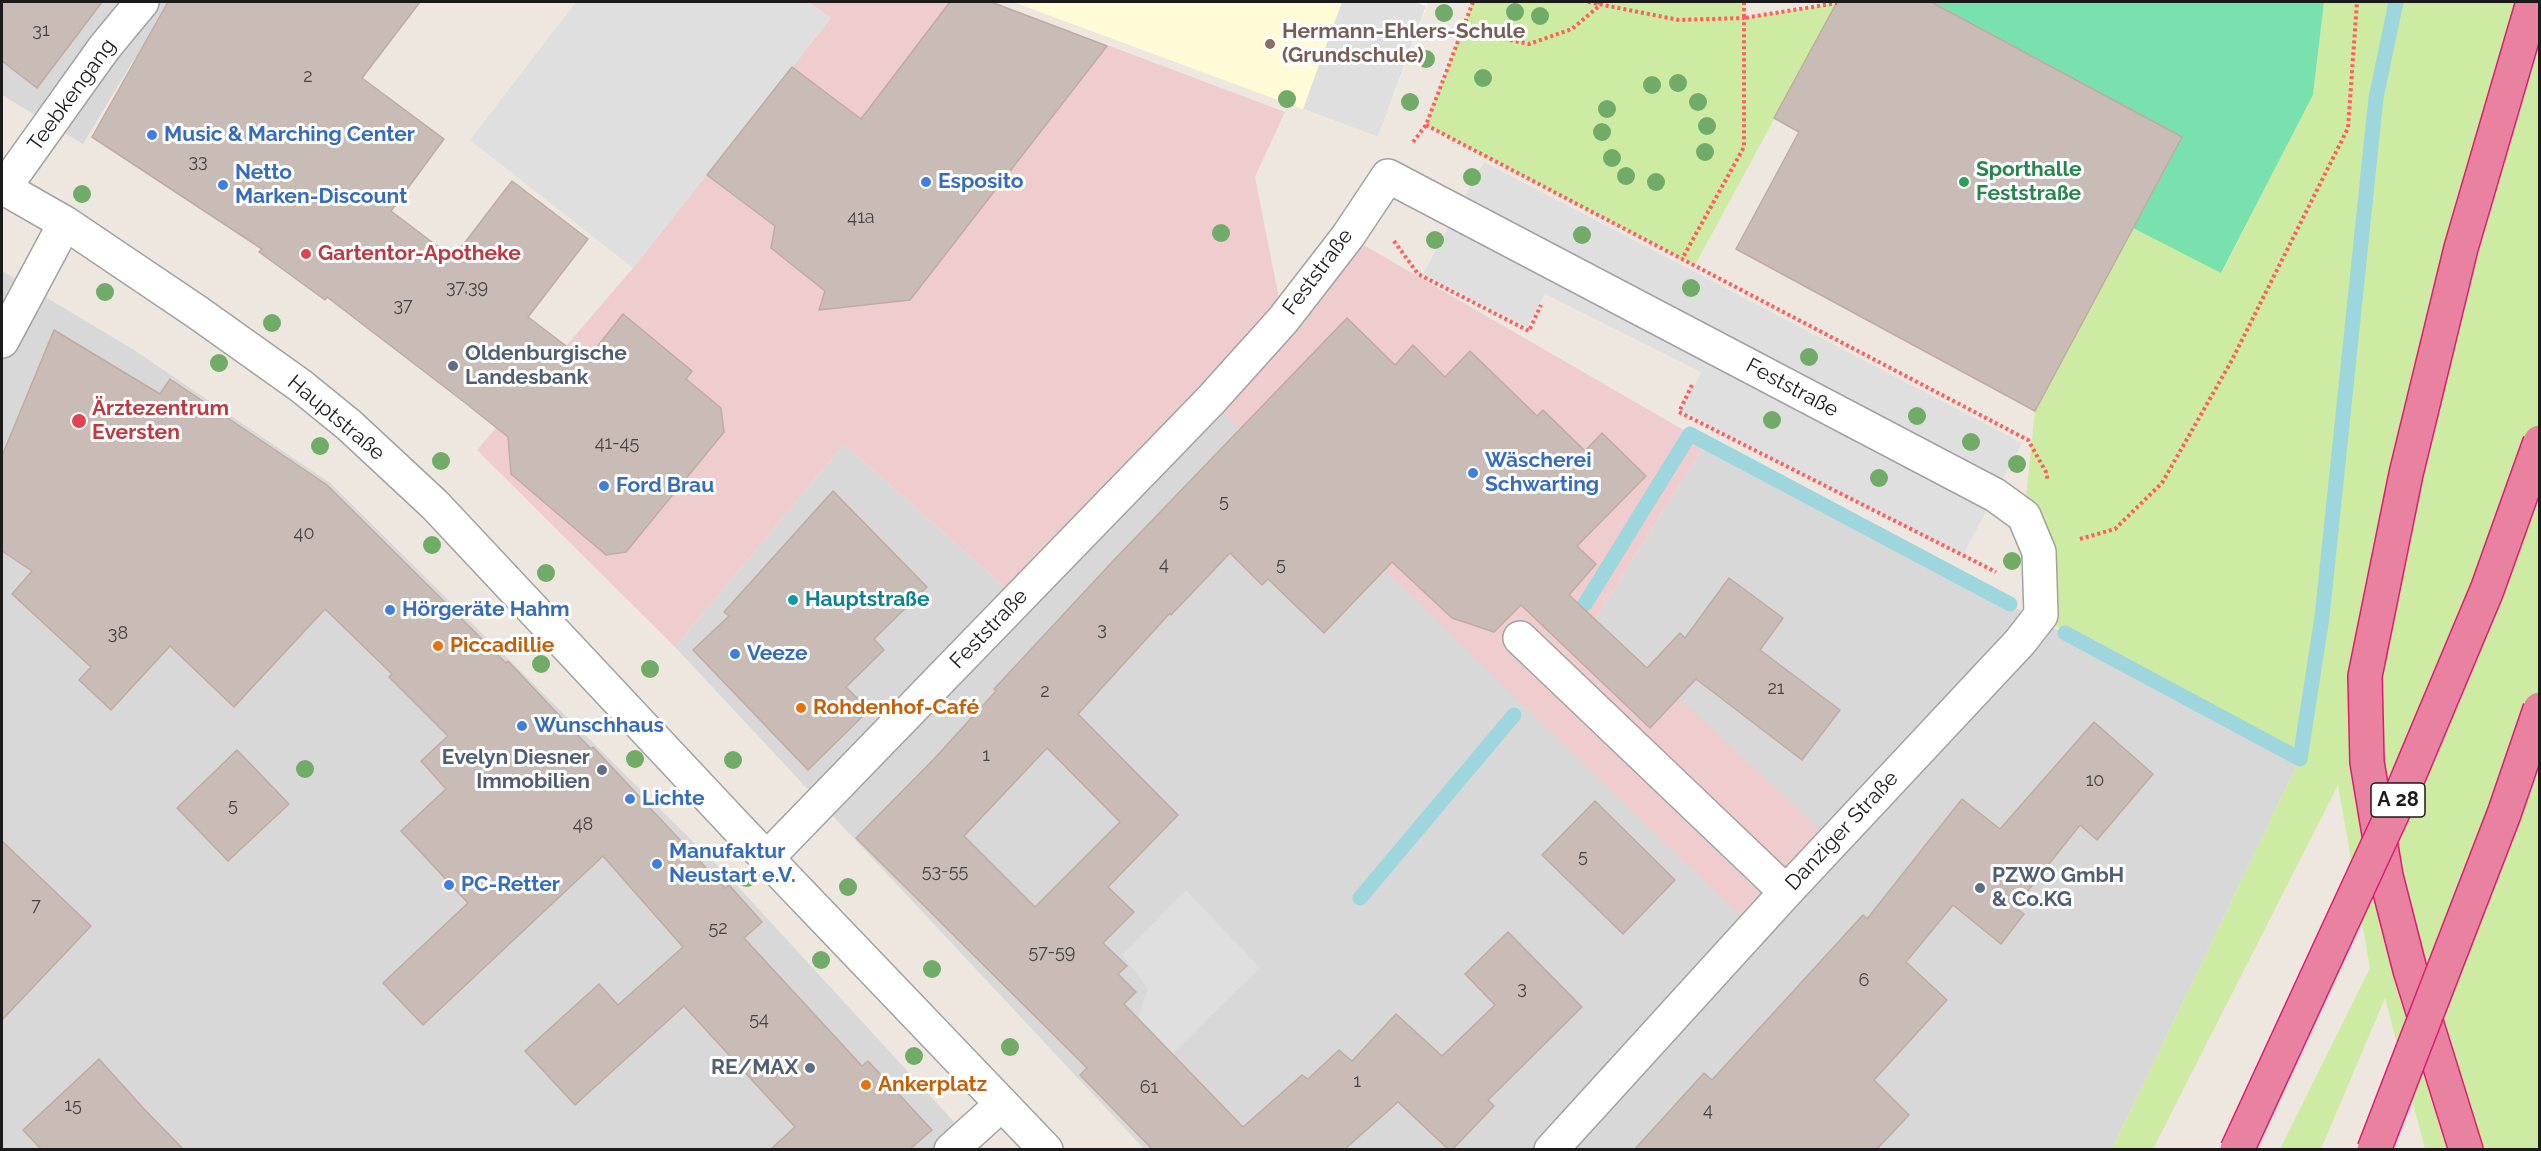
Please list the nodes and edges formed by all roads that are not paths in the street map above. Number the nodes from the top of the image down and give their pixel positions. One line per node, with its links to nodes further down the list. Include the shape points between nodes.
1 (142, 2): 3 (street, Teebkengang)
2 (2533, 2): 18 (highway, via 2458,260 2406,474 2365,676 2367,762 2386,876 2410,970)
3 (3, 188): 4 (street, Hauptstraße)
4 (65, 223): 5 (street); 10 (street, Hauptstraße, via 254,352 349,425 435,505)
5 (2, 341)
6 (2540, 442): 16 (highway, A 28, bridge, via 2487,590 2400,797)
7 (1995, 495): 10 (street, Feststraße, via 1388,176 1348,236 1283,320 1211,400); 11 (street, Danziger Straße, via 2024,516 2039,552 2041,615)
8 (1520, 638): 11 (street)
9 (2540, 709): 17 (highway, bridge, via 2504,814)
10 (767, 858): 12 (street, Hauptstraße)
11 (1786, 892): 15 (street, Danziger Straße)
12 (1002, 1104): 13 (street); 14 (street, Hauptstraße)
13 (951, 1149)
14 (1046, 1149)
15 (1551, 1149)
16 (2237, 1149)
17 (2374, 1149)
18 (2466, 1149)

